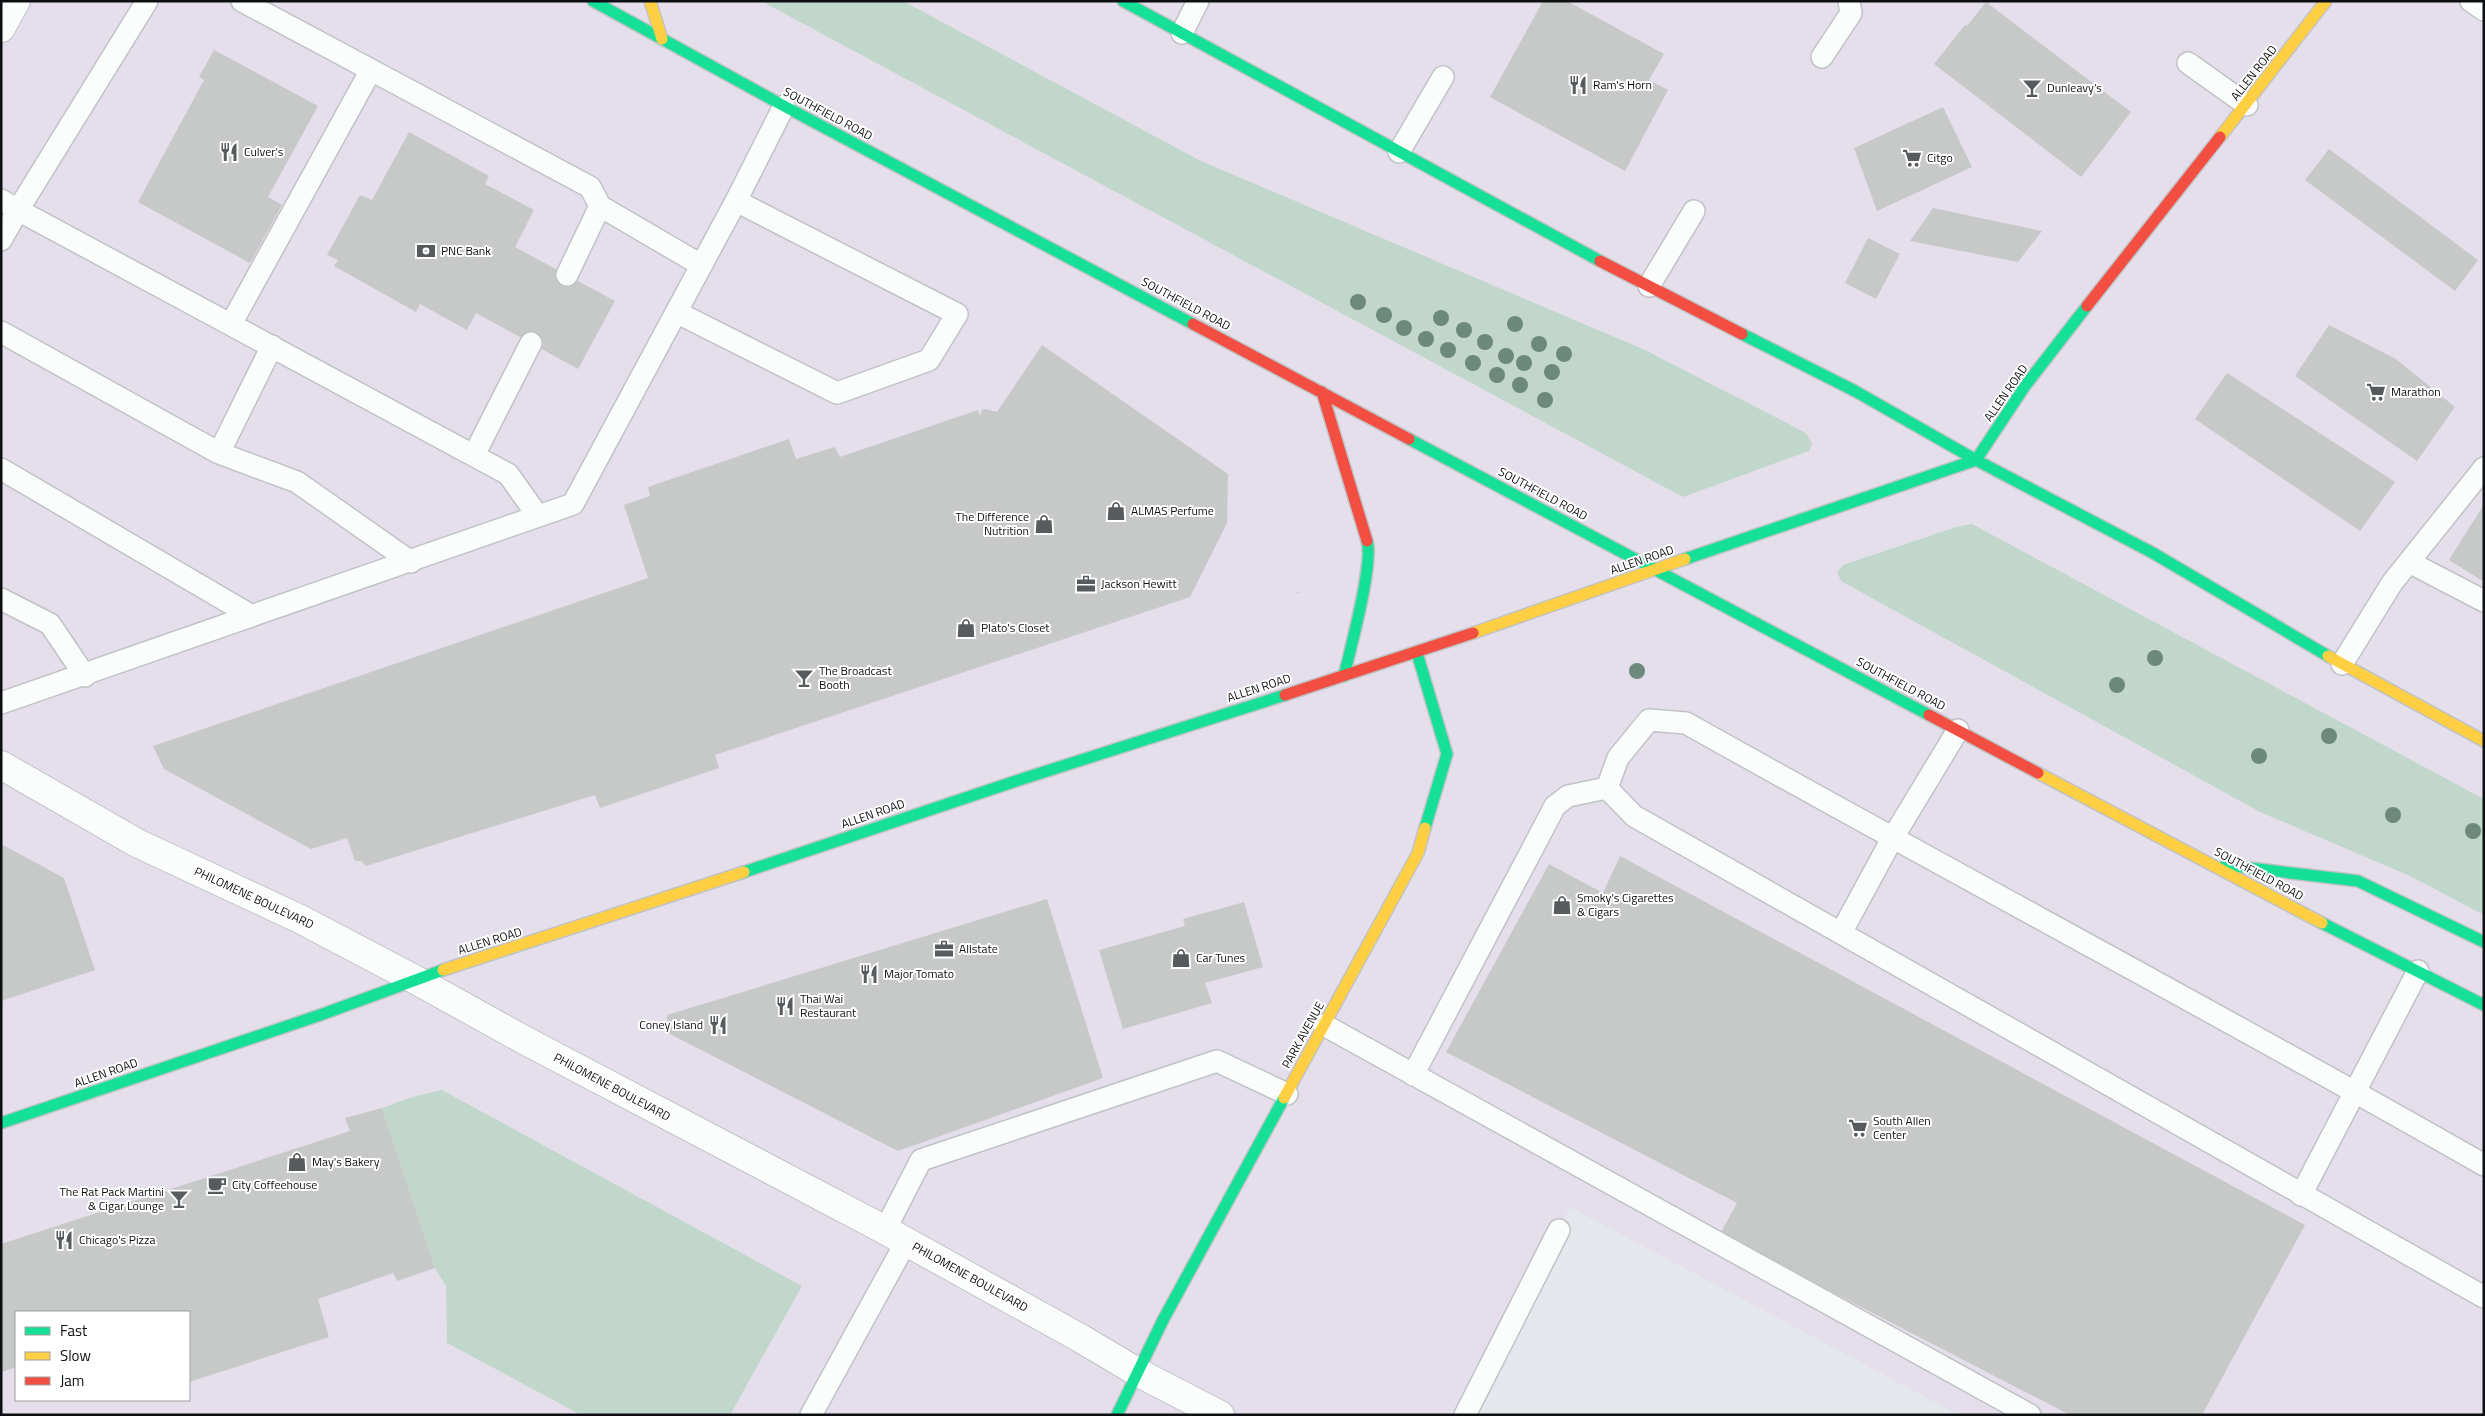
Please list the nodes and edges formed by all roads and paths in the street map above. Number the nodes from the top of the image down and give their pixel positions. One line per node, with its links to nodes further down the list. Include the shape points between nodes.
1 (16, 1): 12 (street)
2 (147, 1): 23 (lane)
3 (242, 1): 17 (lane)
4 (593, 1): 14 (main road, SOUTHFIELD ROAD)
5 (650, 1): 14 (main road)
6 (1122, 1): 13 (main road)
7 (1198, 1): 13 (lane)
8 (1849, 1): 15 (lane, via 1851,13)
9 (2326, 1): 19 (main road, ALLEN ROAD)
10 (2471, 1): 11 (lane)
11 (2484, 10)
12 (1, 28)
13 (1182, 33): 21 (main road)
14 (662, 38): 20 (main road, SOUTHFIELD ROAD)
15 (1822, 57)
16 (2188, 63): 19 (lane)
17 (371, 70): 24 (lane, via 590,187); 31 (lane)
18 (1443, 77): 21 (lane)
19 (2247, 105): 38 (main road, ALLEN ROAD, via 2026,386)
20 (784, 106): 22 (lane); 35 (main road, SOUTHFIELD ROAD)
21 (1399, 152): 29 (main road)
22 (736, 201): 27 (lane); 30 (lane, via 957,314 929,360 838,393)
23 (10, 205): 26 (lane); 31 (lane)
24 (600, 206): 27 (lane); 28 (lane)
25 (1694, 210): 29 (lane)
26 (1, 240)
27 (701, 265): 30 (lane)
28 (567, 275)
29 (1649, 286): 38 (main road, via 1855,391)
30 (676, 312): 41 (lane, via 573,504)
31 (231, 324): 34 (lane)
32 (1, 332): 36 (lane)
33 (531, 343): 37 (lane)
34 (272, 346): 36 (lane); 37 (lane)
35 (1322, 392): 44 (main road, SOUTHFIELD ROAD); 53 (main road, via 1369,548)
36 (220, 453): 42 (lane, via 297,482)
37 (474, 455): 41 (lane, via 508,474)
38 (1976, 460): 44 (main road, ALLEN ROAD); 51 (main road, via 2153,553)
39 (2484, 468): 43 (lane)
40 (1, 469): 49 (lane)
41 (538, 516): 42 (lane)
42 (411, 562): 49 (lane)
43 (2409, 562): 48 (lane); 51 (lane, via 2392,583)
44 (1656, 570): 50 (main road, ALLEN ROAD); 55 (main road, SOUTHFIELD ROAD)
45 (1298, 592): 46 (path)
46 (1300, 596)
47 (1, 599): 52 (lane, via 50,624)
48 (2484, 601)
49 (252, 616): 52 (lane)
50 (1417, 653): 53 (main road, ALLEN ROAD); 66 (main road, PARK AVENUE, via 1447,754 1418,853)
51 (2342, 664): 56 (main road)
52 (85, 676): 54 (lane)
53 (1344, 676): 64 (main road, ALLEN ROAD, via 1022,778)
54 (1, 703)
55 (1958, 730): 59 (lane); 60 (main road, SOUTHFIELD ROAD)
56 (2484, 741)
57 (1, 765): 64 (street, PHILOMENE BOULEVARD, via 137,843 300,919)
58 (1607, 788): 59 (lane, via 1618,758 1649,720 1686,723); 61 (lane, via 1634,816); 67 (lane, via 1568,796 1555,806)
59 (1892, 839): 61 (lane); 68 (lane)
60 (2208, 863): 62 (main road, via 2358,881); 63 (main road, SOUTHFIELD ROAD)
61 (1840, 933): 72 (lane)
62 (2484, 942)
63 (2418, 971): 65 (main road, SOUTHFIELD ROAD); 68 (lane)
64 (414, 979): 70 (main road, ALLEN ROAD, via 322,1014); 74 (street, PHILOMENE BOULEVARD)
65 (2484, 1005)
66 (1324, 1026): 67 (lane); 69 (main road, PARK AVENUE)
67 (1413, 1075): 81 (lane)
68 (2356, 1092): 71 (lane); 72 (lane)
69 (1287, 1094): 74 (lane, via 1217,1061 921,1160); 76 (main road, PARK AVENUE, via 1163,1320)
70 (1, 1123)
71 (2484, 1165)
72 (2301, 1195): 75 (lane)
73 (1559, 1230): 80 (lane)
74 (896, 1236): 76 (street, PHILOMENE BOULEVARD); 77 (lane)
75 (2484, 1297)
76 (1139, 1373): 78 (main road, PARK AVENUE); 79 (street, PHILOMENE BOULEVARD)
77 (811, 1415)
78 (1117, 1415)
79 (1220, 1415)
80 (1465, 1415)
81 (2030, 1415)

